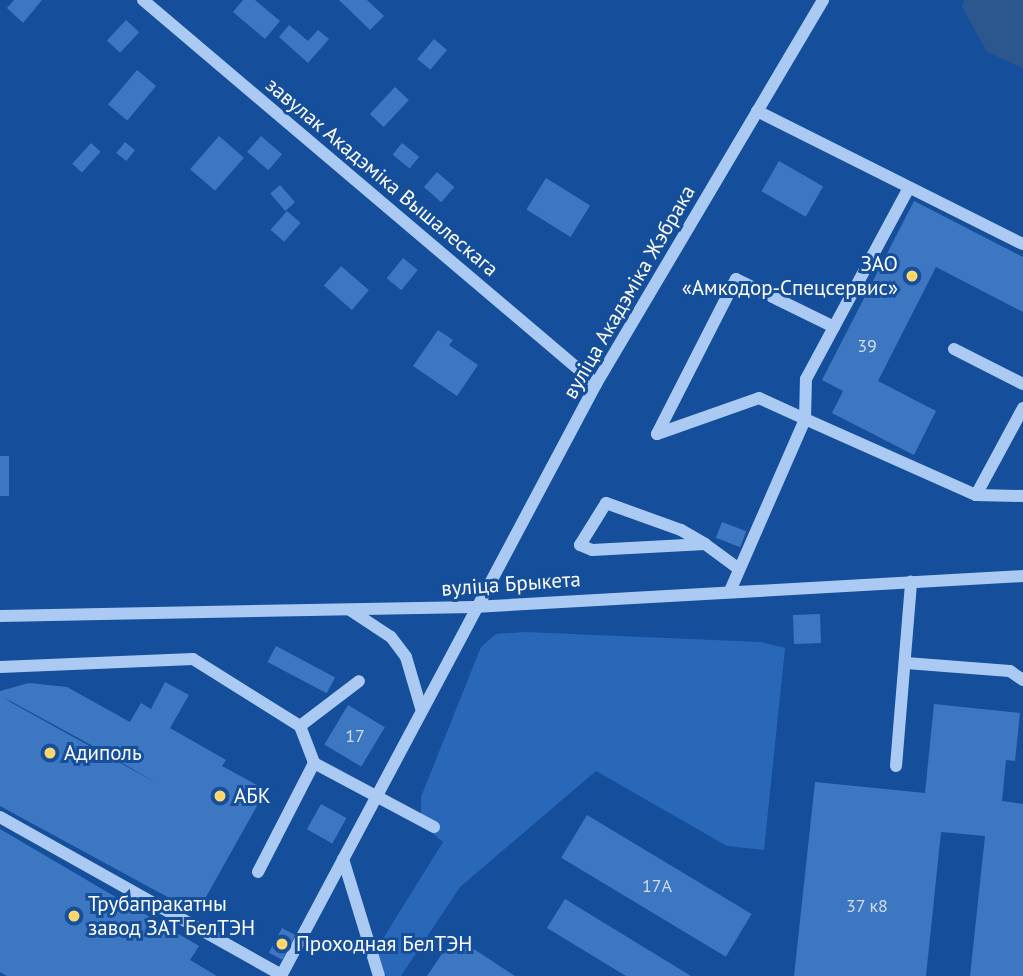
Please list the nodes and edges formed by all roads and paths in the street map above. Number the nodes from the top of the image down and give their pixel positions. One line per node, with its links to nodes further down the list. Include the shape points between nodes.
1 (143, 0): 8 (street, завулак Акадэміка Вышалескага)
2 (823, 0): 3 (street, вуліца Акадэміка Жэбрака)
3 (757, 111): 4 (street); 8 (street, вуліца Акадэміка Жэбрака)
4 (909, 188): 5 (street); 6 (street)
5 (1023, 244)
6 (834, 327): 11 (street, via 806,379); 11 (street, via 736,279 657,434 760,398)
7 (954, 349): 9 (street)
8 (596, 384): 19 (street, вуліца Акадэміка Жэбрака)
9 (1023, 384)
10 (1023, 408): 12 (street)
11 (805, 419): 12 (street); 15 (street)
12 (976, 495): 13 (street)
13 (1023, 496)
14 (705, 544): 14 (street, via 681,530 606,503 580,545 592,550); 15 (street)
15 (739, 569): 18 (street)
16 (1023, 576): 17 (street, вуліца Брыкета)
17 (911, 582): 18 (street, вуліца Брыкета); 22 (street)
18 (730, 591): 19 (street, вуліца Брыкета)
19 (474, 607): 20 (street, вуліца Брыкета); 26 (street, вуліца Акадэміка Жэбрака)
20 (349, 610): 21 (street, вуліца Брыкета); 26 (street, via 391,638 406,657)
21 (0, 617)
22 (906, 663): 24 (street, via 1010,671); 29 (street)
23 (0, 667): 27 (street, via 193,659)
24 (1023, 680)
25 (359, 681): 27 (street)
26 (421, 708): 30 (street, вуліца Акадэміка Жэбрака)
27 (300, 726): 28 (street)
28 (314, 763): 30 (street); 34 (street)
29 (896, 766)
30 (378, 793): 32 (street); 33 (street, вуліца Акадэміка Жэбрака)
31 (0, 817): 35 (street)
32 (434, 827)
33 (343, 859): 35 (street, вуліца Акадэміка Жэбрака); 36 (street)
34 (258, 872)
35 (281, 976)
36 (379, 976)

